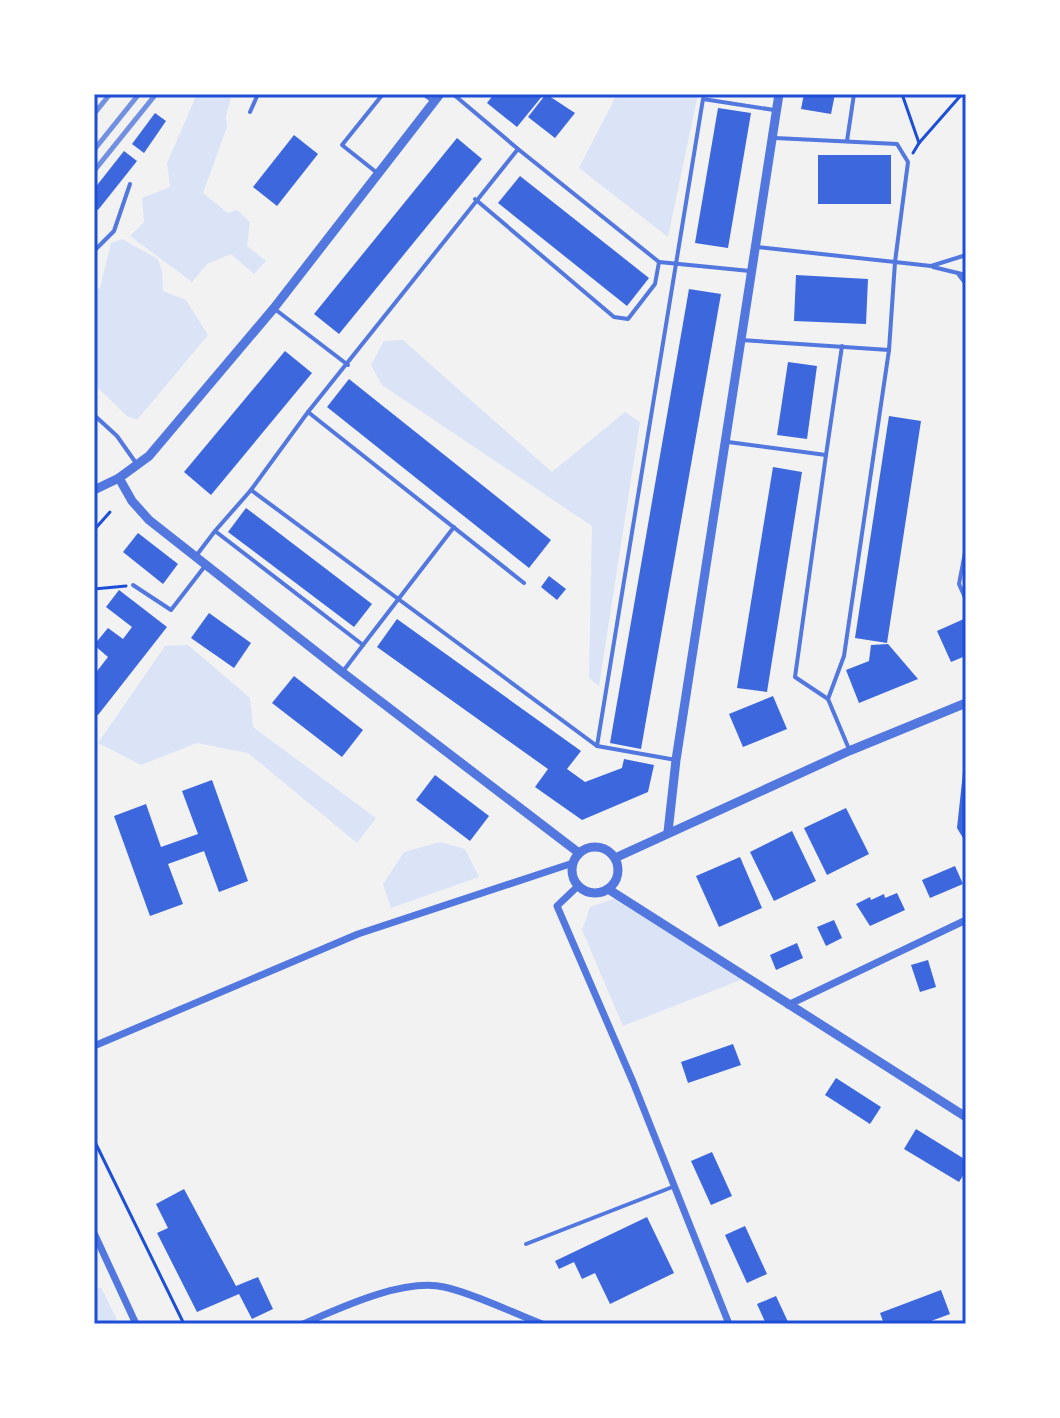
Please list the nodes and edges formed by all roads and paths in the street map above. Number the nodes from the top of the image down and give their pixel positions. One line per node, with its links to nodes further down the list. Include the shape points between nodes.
1 (258, 94): 11 (lane)
2 (383, 94): 17 (lane, via 342,145)
3 (423, 94): 9 (lane)
4 (453, 94): 15 (lane)
5 (779, 94): 10 (street)
6 (854, 94): 13 (lane)
7 (902, 94): 14 (path)
8 (962, 94): 14 (path)
9 (437, 98): 17 (street)
10 (777, 110): 12 (street); 25 (lane, via 703,99)
11 (250, 112)
12 (772, 138): 13 (lane); 20 (street)
13 (847, 141): 16 (lane, via 897,144)
14 (919, 143): 16 (path)
15 (518, 149): 19 (lane); 23 (lane)
16 (908, 162): 24 (lane)
17 (378, 174): 31 (street)
18 (130, 184): 21 (lane, via 114,231)
19 (475, 199): 23 (lane, via 614,317 628,319 655,284); 35 (lane)
20 (755, 247): 24 (lane); 27 (street)
21 (94, 251)
22 (966, 255): 26 (lane)
23 (659, 262): 25 (lane)
24 (895, 262): 26 (lane); 34 (lane)
25 (676, 264): 27 (lane); 60 (lane)
26 (931, 266): 28 (lane)
27 (752, 271): 32 (street)
28 (958, 273): 29 (lane); 30 (lane)
29 (966, 275)
30 (966, 284)
31 (274, 308): 35 (lane); 40 (street)
32 (741, 340): 33 (lane); 38 (street)
33 (842, 346): 34 (lane); 39 (lane)
34 (889, 350): 58 (lane, via 844,656)
35 (348, 365): 36 (lane)
36 (308, 412): 43 (lane); 45 (lane)
37 (94, 415): 40 (lane)
38 (725, 442): 39 (lane); 62 (street)
39 (826, 455): 58 (lane, via 795,677)
40 (137, 465): 41 (street)
41 (119, 478): 42 (street); 49 (street, via 149,520)
42 (94, 490)
43 (251, 490): 47 (lane); 54 (lane)
44 (110, 512): 46 (path)
45 (454, 527): 51 (lane); 54 (lane)
46 (94, 530)
47 (215, 531): 49 (lane); 56 (lane)
48 (966, 547): 55 (lane, via 959,584)
49 (196, 556): 50 (street)
50 (207, 564): 52 (lane, via 171,610); 57 (street)
51 (524, 583)
52 (133, 585): 53 (path)
53 (94, 589)
54 (396, 600): 56 (lane); 60 (lane)
55 (966, 600)
56 (363, 645): 57 (lane)
57 (342, 672): 64 (street)
58 (828, 699): 61 (lane)
59 (966, 703): 61 (street)
60 (597, 746): 62 (lane)
61 (849, 751): 63 (street)
62 (676, 760): 63 (street)
63 (668, 832): 65 (street)
64 (576, 858): 65 (street, via 585,849 598,847); 66 (street, via 572,875); 70 (street, via 358,934)
65 (615, 858): 67 (street, via 617,879)
66 (578, 886): 67 (street, via 593,893); 73 (street, via 557,906)
67 (608, 889): 69 (street)
68 (966, 920): 69 (street)
69 (788, 1005): 71 (street)
70 (94, 1046)
71 (966, 1117)
72 (94, 1140): 77 (path)
73 (675, 1186): 75 (lane); 80 (street)
74 (94, 1233): 76 (street)
75 (526, 1244)
76 (136, 1324)
77 (184, 1324)
78 (303, 1324): 79 (street, via 364,1298 443,1286)
79 (542, 1324)
80 (729, 1324)

